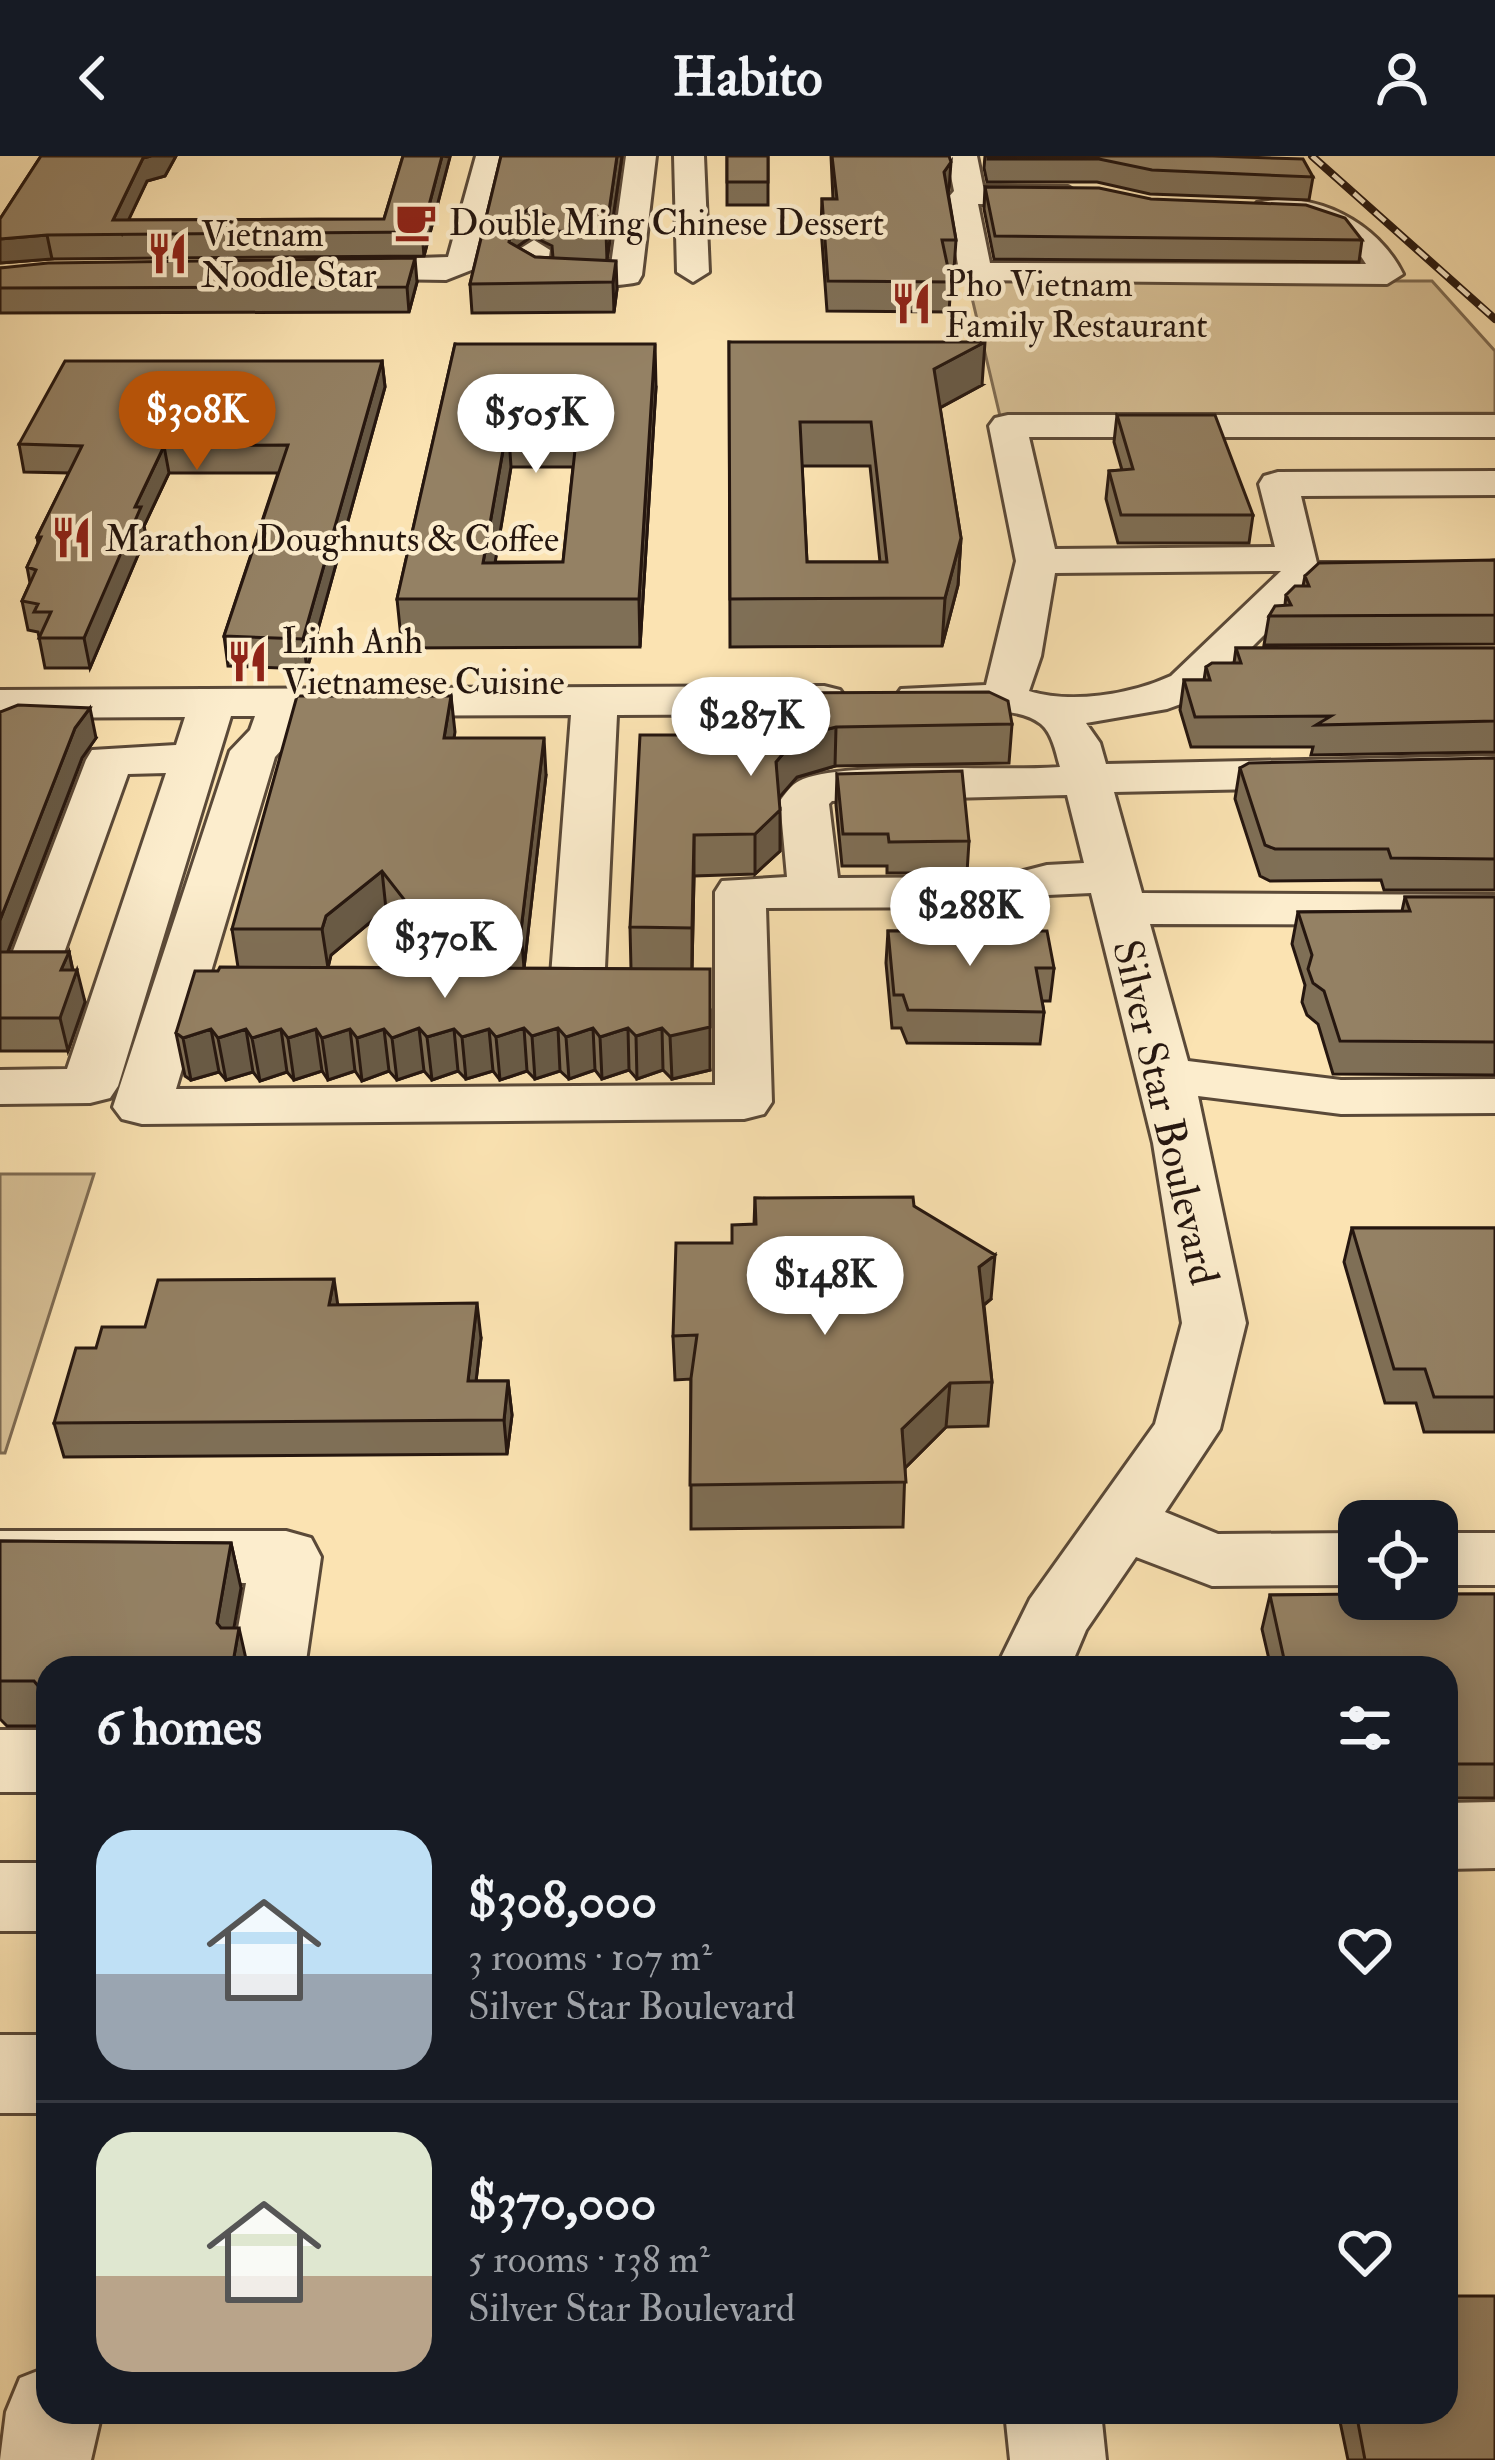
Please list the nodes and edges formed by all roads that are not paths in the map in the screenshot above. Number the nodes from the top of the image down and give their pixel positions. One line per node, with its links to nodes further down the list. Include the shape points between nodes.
1 (490, 156): 10 (street, via 463,262 446,270)
2 (641, 156): 9 (street, via 627,265)
3 (688, 156): 11 (street)
4 (962, 156): 5 (street)
5 (970, 195): 6 (street); 12 (street, via 962,200 975,271)
6 (1022, 195): 12 (street); 13 (street, via 1088,211)
7 (1268, 210): 15 (street, via 1234,226); 16 (street); 16 (street, via 1318,214 1355,229 1388,270)
8 (1163, 242): 14 (street)
9 (544, 257)
10 (307, 271)
11 (693, 272)
12 (1046, 276): 13 (street)
13 (1107, 276): 14 (street)
14 (1177, 276): 15 (street)
15 (1249, 276): 16 (street)
16 (1306, 276)
17 (1495, 426): 23 (street, via 1008,426)
18 (1495, 483): 22 (street, via 1278,484)
19 (1495, 518): 20 (street)
20 (1380, 534): 21 (street); 22 (street)
21 (1495, 549)
22 (1297, 551): 23 (street, via 1299,559)
23 (1037, 561): 27 (street)
24 (1495, 575): 25 (street, via 1301,574)
25 (1221, 657): 26 (street); 32 (street, via 1187,686)
26 (1268, 662)
27 (1004, 698): 28 (street); 32 (street)
28 (596, 702): 30 (street); 42 (street)
29 (0, 704): 31 (street)
30 (282, 704): 31 (street); 36 (street, via 271,736 253,752 201,988 142,1107 744,1102 718,990 740,892)
31 (212, 705): 34 (street)
32 (1073, 747): 33 (street, via 1196,760); 35 (street, via 1132,776); 36 (street, via 815,790 804,801); 37 (street, Silver Star Boulevard)
33 (1495, 758)
34 (195, 759): 40 (street, via 109,760); 41 (street)
35 (1495, 770)
36 (814, 893): 37 (street, via 1001,892 1048,880)
37 (1119, 909): 38 (street); 39 (street); 43 (street, Silver Star Boulevard)
38 (1495, 910)
39 (1495, 936)
40 (17, 964): 41 (street)
41 (129, 964): 44 (street, via 90,1086)
42 (578, 990)
43 (1163, 1075): 45 (street, via 1341,1096); 46 (street, Silver Star Boulevard, via 1214,1323 1187,1429)
44 (0, 1087)
45 (1495, 1096)
46 (1120, 1522): 48 (street, via 1212,1560); 52 (street, Silver Star Boulevard, via 1054,1619)
47 (0, 1557): 51 (street, via 286,1557)
48 (1338, 1559)
49 (1458, 1559): 50 (street)
50 (1495, 1559)
51 (270, 1656)
52 (1039, 1656)
53 (0, 1761): 54 (street)
54 (36, 1761)
55 (1495, 1835): 56 (street)
56 (1458, 1836)
57 (0, 1897): 58 (street)
58 (36, 1897)
59 (0, 2074): 60 (street)
60 (36, 2074)
61 (51, 2424): 63 (street)
62 (1054, 2424): 64 (street)
63 (43, 2460)
64 (1058, 2460)

